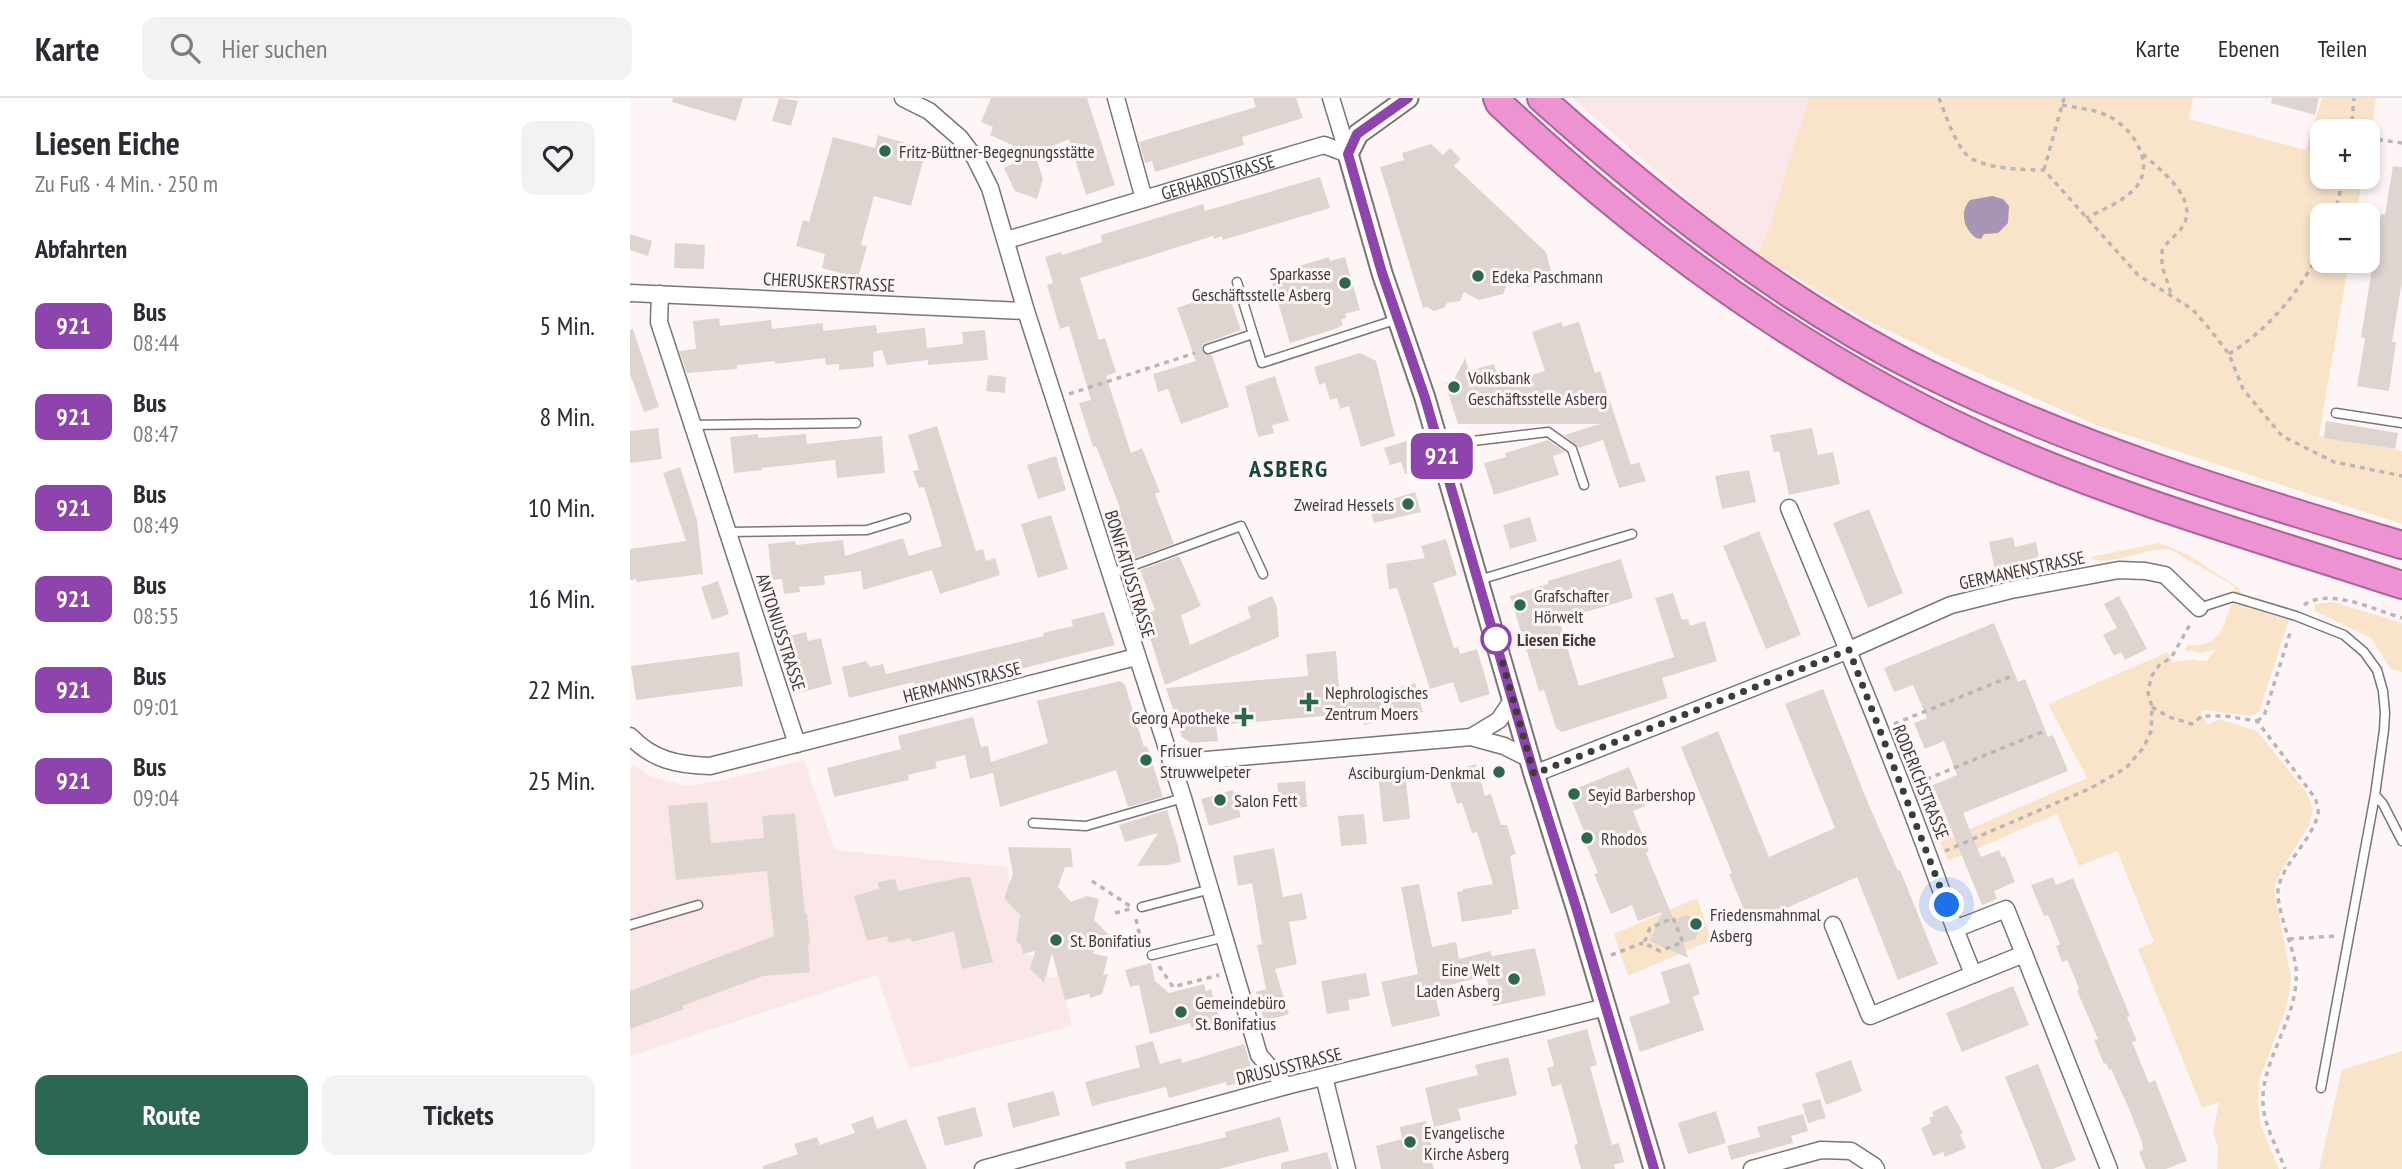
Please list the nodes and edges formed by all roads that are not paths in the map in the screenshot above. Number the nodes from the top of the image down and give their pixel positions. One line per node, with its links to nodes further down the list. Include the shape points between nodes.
1 (903, 98): 9 (street, BONIFATIUSSTRASSE, via 946,125 975,158)
2 (1116, 98): 8 (street)
3 (1331, 98): 7 (street)
4 (1408, 98): 7 (street, via 1357,134)
5 (1497, 98): 31 (highway, via 1547,148 1656,237 1762,314 1932,413 2077,476)
6 (1541, 98): 27 (highway, via 1738,259 1922,371 2084,442)
7 (1348, 154): 8 (street, GERHARDSTRASSE, via 1324,145); 14 (street)
8 (1144, 198): 9 (street, GERHARDSTRASSE)
9 (1007, 240): 13 (street, BONIFATIUSSTRASSE)
10 (1237, 282): 15 (lane)
11 (630, 293): 12 (street, CHERUSKERSTRASSE)
12 (660, 294): 13 (street, CHERUSKERSTRASSE); 20 (street, ANTONIUSSTRASSE, via 659,321)
13 (1026, 311): 28 (street, BONIFATIUSSTRASSE)
14 (1399, 319): 15 (lane, via 1262,363); 21 (street)
15 (1253, 334): 16 (lane)
16 (1208, 349)
17 (2336, 413): 19 (lane)
18 (856, 423): 20 (lane)
19 (2402, 424)
20 (692, 425): 25 (street, ANTONIUSSTRASSE)
21 (1439, 444): 22 (lane, via 1548,432 1572,449); 30 (street)
22 (1584, 485)
23 (1789, 508): 33 (street)
24 (906, 518): 25 (lane, via 867,530)
25 (728, 532): 38 (street, ANTONIUSSTRASSE)
26 (1632, 534): 30 (lane)
27 (2402, 545)
28 (1110, 574): 29 (lane, via 1241,526); 34 (street, BONIFATIUSSTRASSE)
29 (1263, 574)
30 (1479, 580): 35 (street)
31 (2402, 585)
32 (2199, 608): 33 (street, GERMANENSTRASSE, via 2165,575 2119,570 1951,606); 41 (lane, via 2233,597 2344,635 2364,652 2376,670 2385,713)
33 (1849, 650): 40 (street, GERMANENSTRASSE); 50 (street, RODERICHSTRASSE)
34 (1136, 657): 38 (street, HERMANNSTRASSE); 39 (street, BONIFATIUSSTRASSE)
35 (1513, 699): 37 (street, via 1499,720); 40 (street)
36 (630, 737): 38 (street, HERMANNSTRASSE, via 661,760 685,765 709,766)
37 (1471, 737): 39 (street); 40 (street, via 1504,746)
38 (797, 744)
39 (1172, 763): 42 (street, BONIFATIUSSTRASSE)
40 (1532, 767): 55 (street)
41 (2375, 794): 44 (lane); 58 (lane)
42 (1183, 798): 43 (lane, via 1086,826); 45 (street, BONIFATIUSSTRASSE)
43 (1033, 824)
44 (2402, 841)
45 (1211, 889): 47 (lane); 51 (street, BONIFATIUSSTRASSE)
46 (698, 905): 48 (lane)
47 (1142, 907)
48 (630, 925)
49 (1833, 925): 54 (street, via 1870,1016)
50 (1955, 929): 52 (street, via 2006,909); 54 (street, RODERICHSTRASSE)
51 (1225, 937): 53 (lane); 57 (street, BONIFATIUSSTRASSE, via 1259,1055)
52 (2024, 954): 54 (street); 64 (street)
53 (1152, 956)
54 (1973, 974)
55 (1606, 1007): 56 (street, DRUSUSSTRASSE); 61 (street)
56 (1324, 1077): 57 (street, DRUSUSSTRASSE); 60 (street)
57 (1286, 1086): 59 (street, DRUSUSSTRASSE)
58 (2321, 1088)
59 (983, 1169)
60 (1347, 1169)
61 (1654, 1169)
62 (1752, 1169): 63 (street, via 1821,1150 1851,1151)
63 (1876, 1169)
64 (2109, 1169)

